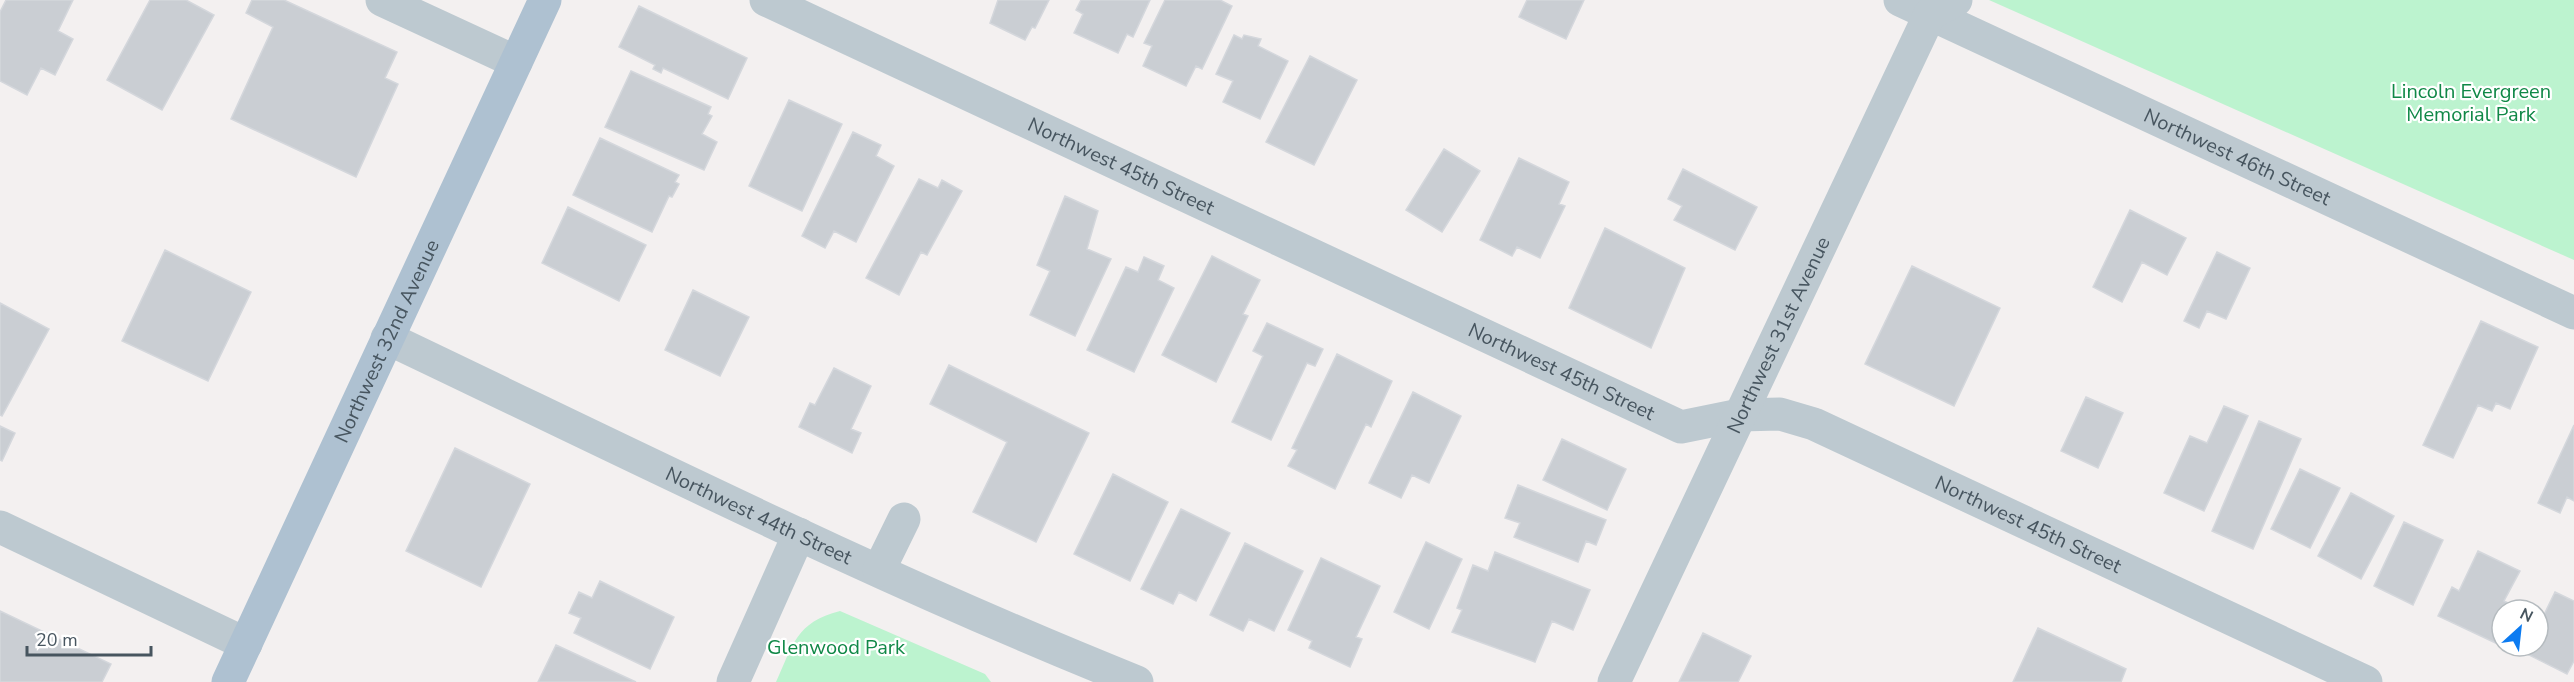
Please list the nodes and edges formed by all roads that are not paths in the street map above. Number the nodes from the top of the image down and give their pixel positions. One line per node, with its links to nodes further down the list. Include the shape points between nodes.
1 (382, 0): 6 (street)
2 (545, 0): 6 (main road, Northwest 32nd Avenue)
3 (766, 0): 9 (street, Northwest 45th Street, via 1681,427)
4 (1900, 0): 5 (street, Northwest 46th Street)
5 (1943, 7): 7 (street, Northwest 46th Street); 9 (street, Northwest 31st Avenue)
6 (516, 62): 8 (main road, Northwest 32nd Avenue)
7 (2574, 313)
8 (387, 338): 12 (street, Northwest 44th Street); 14 (main road, Northwest 32nd Avenue)
9 (1740, 415): 19 (street, Northwest 31st Avenue); 20 (street, Northwest 45th Street, via 1780,414 1814,424)
10 (904, 519): 13 (street)
11 (0, 527): 14 (street)
12 (799, 534): 13 (street, Northwest 44th Street); 17 (street)
13 (879, 570): 15 (street, Northwest 44th Street)
14 (246, 644): 16 (main road, Northwest 32nd Avenue)
15 (1067, 669): 18 (street, Northwest 44th Street)
16 (228, 682)
17 (733, 682)
18 (1137, 682)
19 (1614, 682)
20 (2366, 682)

